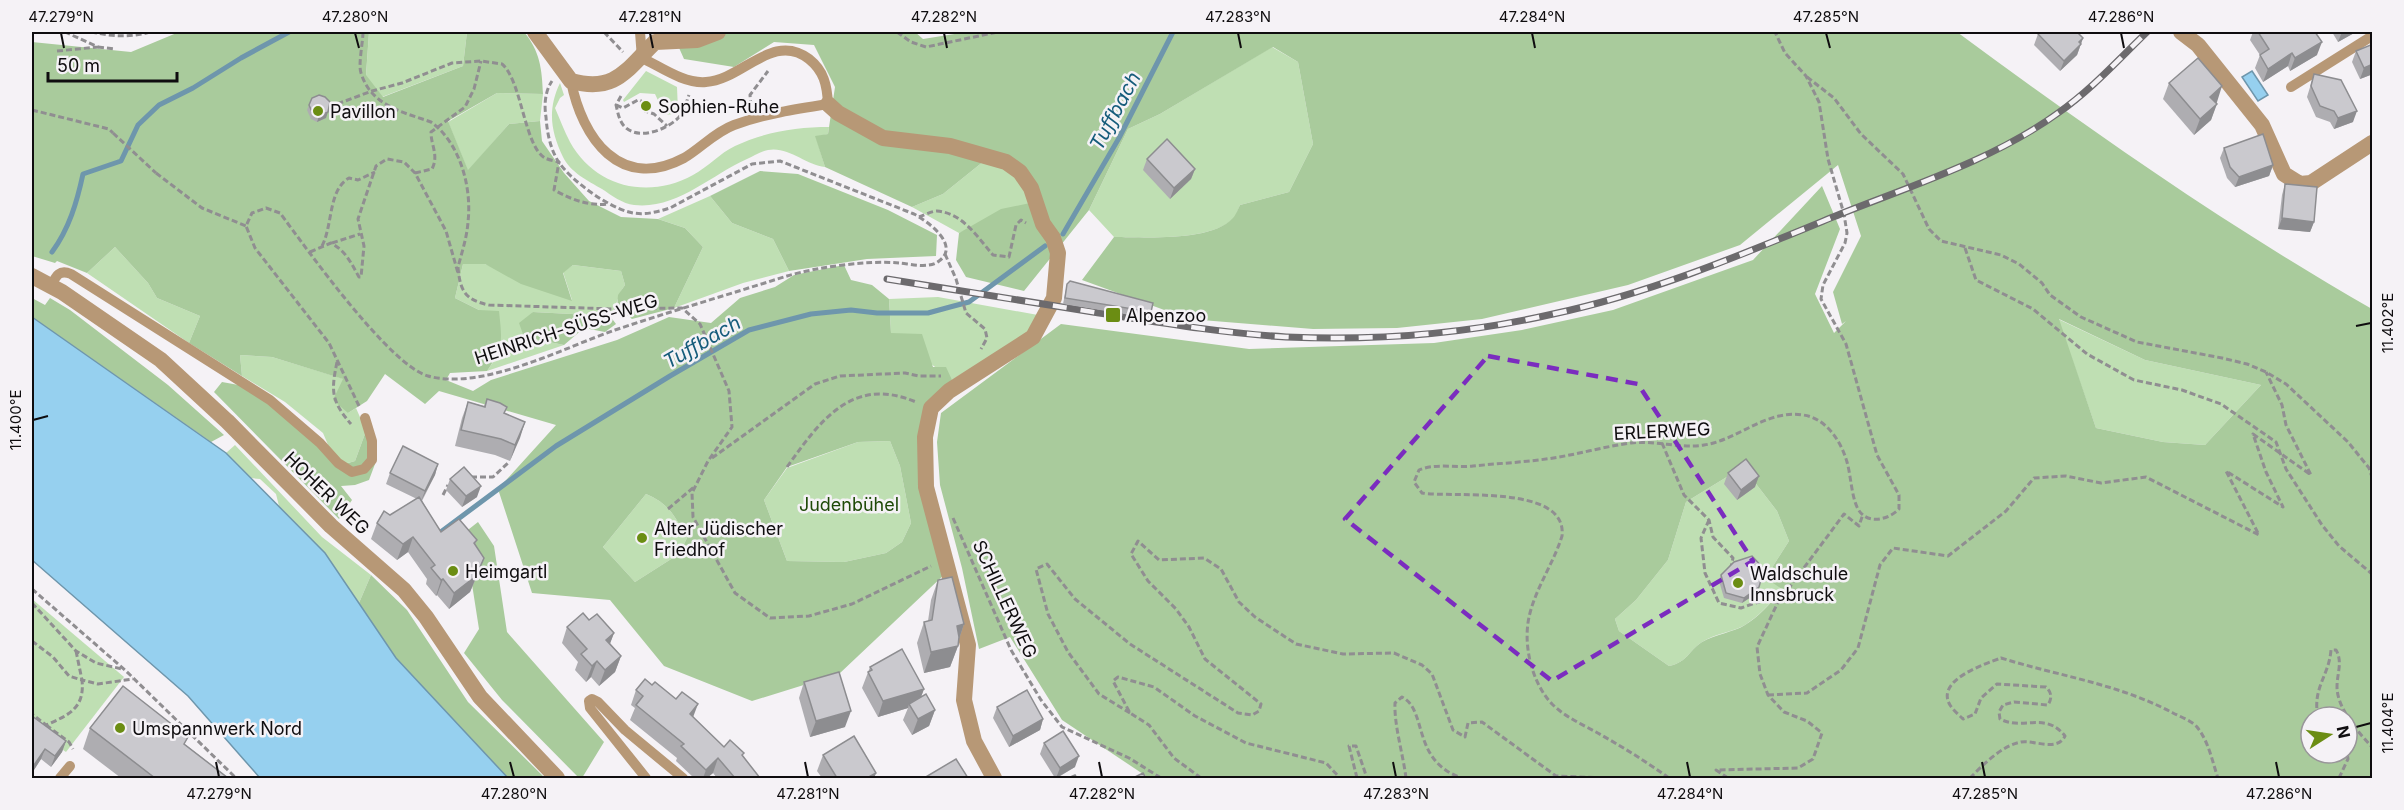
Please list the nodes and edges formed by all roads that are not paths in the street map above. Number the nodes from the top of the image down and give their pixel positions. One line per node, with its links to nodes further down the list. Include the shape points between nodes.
1 (536, 32): 7 (street)
2 (640, 32): 6 (lane)
3 (718, 32): 6 (street, via 697,40 655,42)
4 (2181, 32): 10 (street, via 2198,45 2262,125 2278,164 2292,181 2311,183)
5 (2373, 36): 8 (lane)
6 (642, 58): 7 (street, via 621,76 599,84 584,84); 9 (lane, via 694,82 722,80 769,53 793,51 805,56 821,72)
7 (566, 76): 9 (lane, via 584,123 597,144 613,159 637,167 676,162 732,126)
8 (2291, 87)
9 (828, 104): 19 (street, via 883,138 950,146 1006,162 1020,172 1031,188 1058,253 1054,298 1033,337 948,391 931,408 925,437 926,487 968,645 964,700 974,741)
10 (2373, 143)
11 (32, 276): 12 (street, HOHER WEG)
12 (51, 286): 13 (lane, via 57,274 71,274 270,400 352,472 364,470 372,460 372,441); 16 (street, HOHER WEG, via 161,360 331,526 404,590 480,697)
13 (366, 423)
14 (70, 766): 15 (lane)
15 (60, 778)
16 (557, 778)
17 (646, 778): 18 (lane, via 590,708 589,701 598,702)
18 (684, 778)
19 (994, 778)

